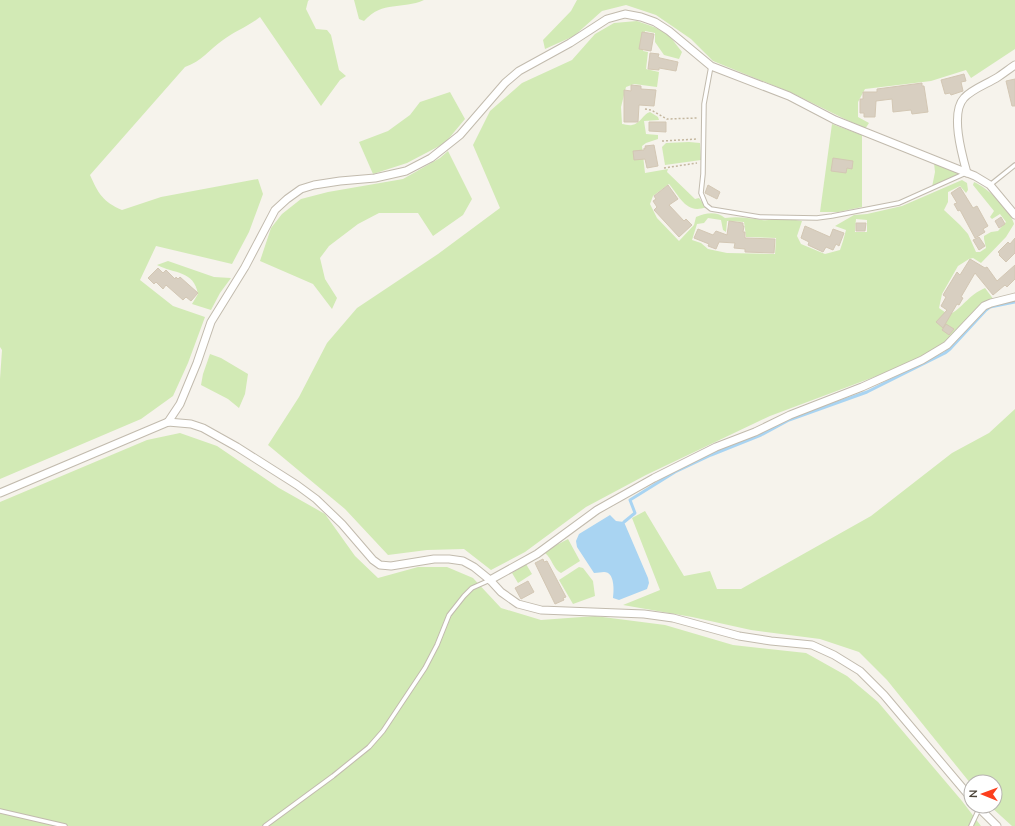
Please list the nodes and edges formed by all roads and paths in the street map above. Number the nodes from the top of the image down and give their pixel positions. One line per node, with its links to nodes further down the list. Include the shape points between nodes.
1 (1015, 64): 10 (street, via 964,97 961,102 957,115)
2 (711, 66): 4 (lane); 10 (street, via 789,96 835,120); 14 (street, via 655,22 641,16 625,14 607,19 519,71 505,83 460,135 432,158 406,171 302,189 275,210 245,267 217,309 180,404)
3 (646, 109): 4 (path, via 667,119)
4 (704, 118): 5 (lane)
5 (704, 140): 6 (path); 7 (lane)
6 (662, 141)
7 (703, 162): 9 (path); 10 (lane, via 701,193 706,204 712,209 760,217 816,218 899,203)
8 (1015, 165): 11 (lane)
9 (664, 168)
10 (967, 173): 11 (street)
11 (990, 185): 12 (street)
12 (1015, 216)
13 (1015, 298): 16 (street, via 984,306 947,345 922,360 862,387 790,414 654,478 598,510 537,554)
14 (168, 422): 15 (street); 16 (street, via 203,428 297,486 316,499 380,565 449,559 474,567)
15 (0, 493)
16 (490, 580): 17 (street, via 518,604 541,610 644,614 673,618 739,636 812,645 834,654 860,671 884,695); 22 (lane, via 472,588 449,615 425,668 383,731 369,747)
17 (963, 789)
18 (0, 811): 21 (lane)
19 (975, 814): 23 (lane)
20 (985, 814): 24 (street)
21 (65, 826)
22 (265, 826)
23 (971, 826)
24 (997, 826)

